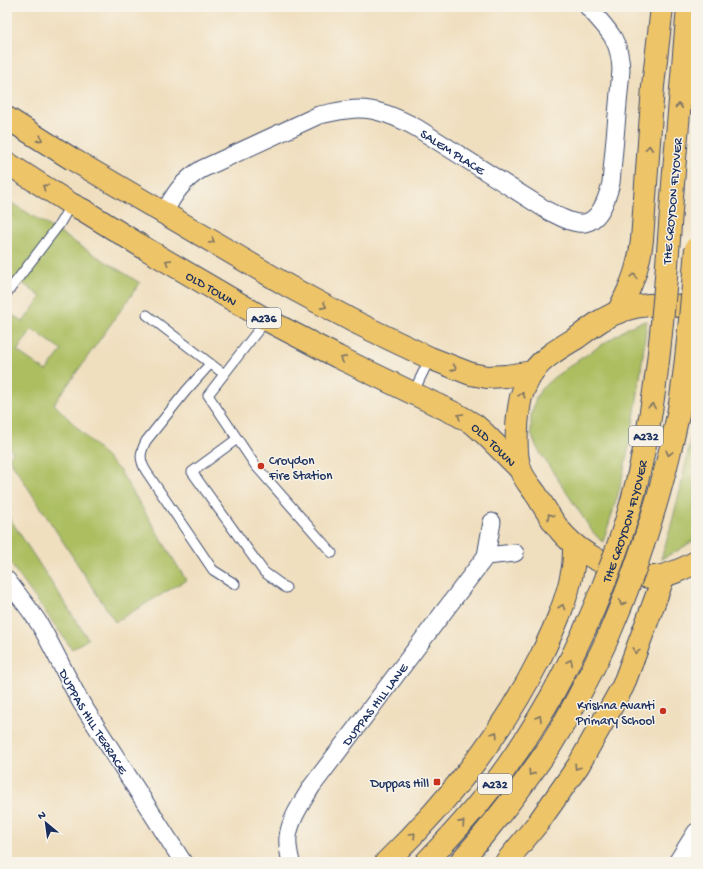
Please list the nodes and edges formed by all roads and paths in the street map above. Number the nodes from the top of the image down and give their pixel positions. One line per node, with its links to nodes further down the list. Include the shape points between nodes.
1 (588, 7): 7 (street, SALEM PLACE, via 616,43 621,70 611,182 604,205 588,222 576,223 548,211 406,121 381,112 357,109 319,115 202,169 185,181)
2 (662, 7): 11 (main road, one-way to 2, via 638,264 642,240 653,86)
3 (688, 7): 35 (main road, THE CROYDON FLYOVER / A232, one-way to 3, bridge, via 469,816 514,758 533,728 573,657 612,564 627,518 645,445 661,335)
4 (7, 118): 7 (main road, one-way to 7)
5 (7, 163): 6 (main road, OLD TOWN / A236, one-way to 5)
6 (71, 204): 9 (lane, via 59,225); 13 (main road, OLD TOWN / A236, one-way to 6)
7 (164, 213): 14 (main road, one-way to 14, via 288,286)
8 (696, 248): 36 (main road, THE CROYDON FLYOVER / A232, one-way to 36, bridge, via 691,314 676,428 636,567 596,663 552,743 503,811)
9 (7, 293)
10 (696, 308): 11 (main road, via 648,304)
11 (618, 312): 16 (main road, via 551,354)
12 (147, 315): 15 (lane)
13 (267, 320): 17 (lane); 18 (main road, OLD TOWN / A236, one-way to 13)
14 (430, 358): 16 (main road, one-way to 16, via 470,374 486,377); 18 (lane)
15 (210, 364): 17 (lane); 29 (lane, via 146,441 141,458 146,471 213,570)
16 (533, 372): 20 (main road, one-way to 16, via 516,445 518,418 521,397)
17 (224, 374): 19 (lane, via 208,395)
18 (413, 393): 20 (main road, OLD TOWN / A236, one-way to 18, via 475,425)
19 (237, 439): 23 (lane, via 255,465); 30 (lane, via 192,472 264,572)
20 (520, 470): 22 (main road, one-way to 20, via 564,536)
21 (492, 522): 25 (street, DUPPAS HILL LANE)
22 (574, 546): 27 (main road, via 597,560 623,571 652,577); 34 (main road, one-way to 22, via 461,781 510,712 530,678 560,613 569,586)
23 (332, 553)
24 (515, 553): 25 (street)
25 (486, 556): 33 (street, DUPPAS HILL LANE, via 308,792 297,810 288,836)
26 (696, 562): 27 (main road)
27 (664, 576): 37 (main road, one-way to 37, via 623,686 578,766 538,823)
28 (7, 580): 32 (street, DUPPAS HILL TERRACE, via 39,624 56,653 70,685)
29 (235, 584)
30 (286, 588)
31 (696, 832): 38 (street)
32 (183, 862)
33 (291, 862)
34 (386, 862)
35 (426, 862)
36 (460, 862)
37 (506, 862)
38 (677, 862)

